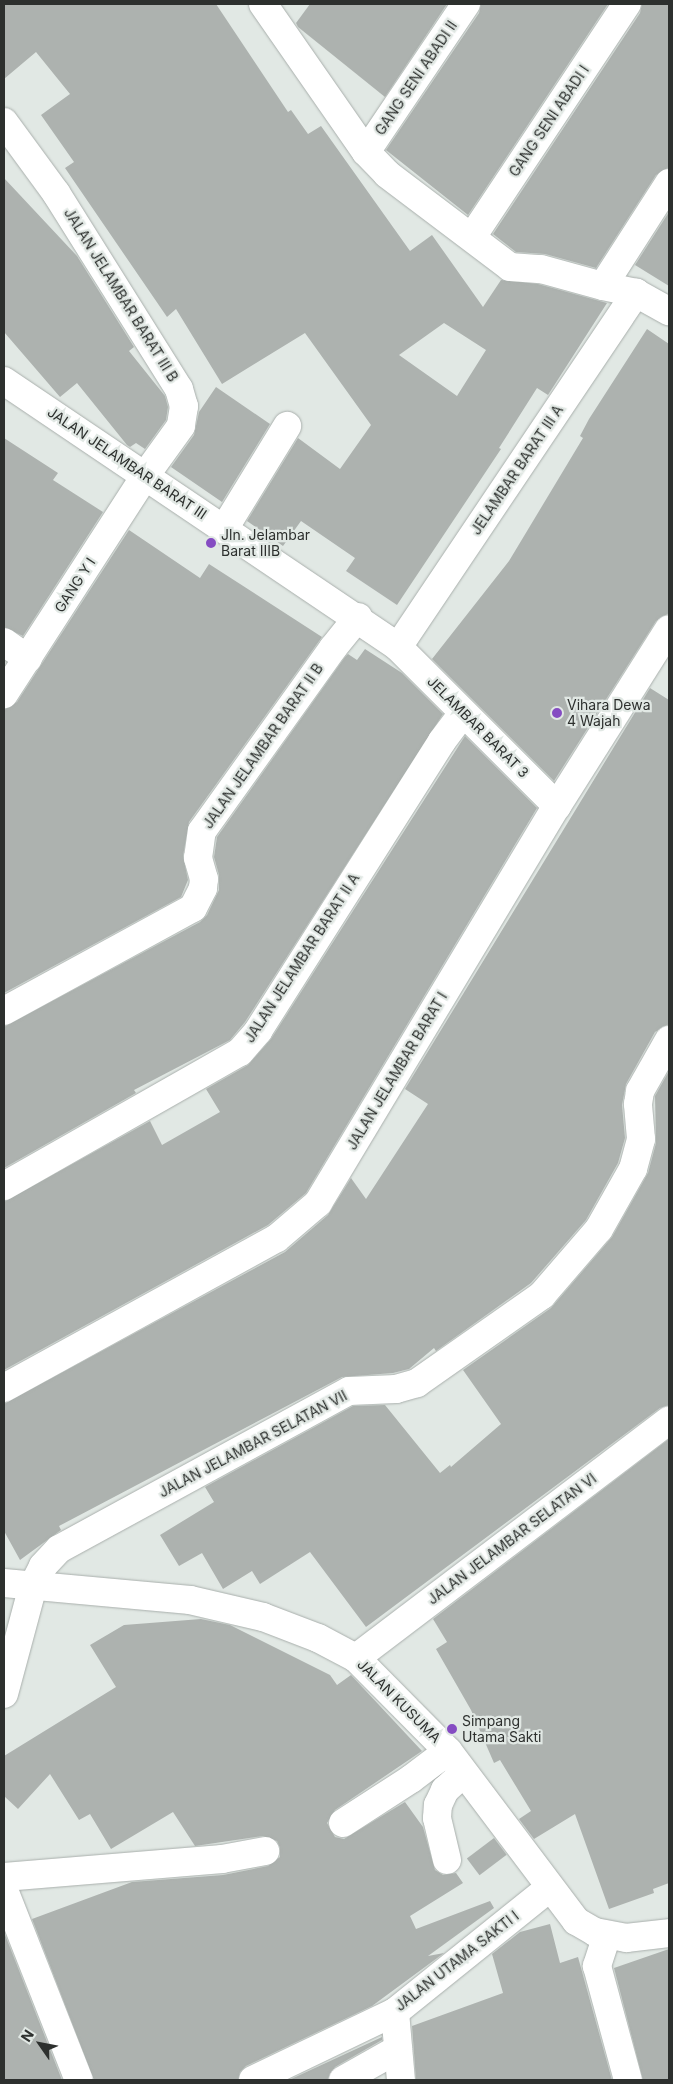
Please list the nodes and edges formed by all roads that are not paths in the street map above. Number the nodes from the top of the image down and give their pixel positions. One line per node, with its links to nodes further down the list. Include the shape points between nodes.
1 (263, 4): 5 (street)
2 (466, 4): 5 (street, GANG SENI ABADI II)
3 (627, 4): 7 (street, GANG SENI ABADI I)
4 (4, 122): 13 (street, JALAN JELAMBAR BARAT III B, via 56,193 179,389 184,406 181,426)
5 (366, 152): 7 (street, via 387,174)
6 (669, 183): 8 (street)
7 (472, 238): 8 (street, via 510,267 541,269)
8 (603, 286): 9 (street)
9 (636, 293): 10 (street); 18 (street, JELAMBAR BARAT III A)
10 (669, 311)
11 (4, 381): 13 (street, JALAN JELAMBAR BARAT III)
12 (287, 426): 14 (street)
13 (145, 476): 14 (street, JALAN JELAMBAR BARAT III); 19 (street, GANG Y I)
14 (224, 528): 15 (street, JALAN JELAMBAR BARAT III)
15 (358, 617): 18 (street, JALAN JELAMBAR BARAT III); 23 (street, JALAN JELAMBAR BARAT II B, via 332,648 205,826 198,852 203,888 193,908)
16 (669, 629): 22 (street, JALAN JELAMBAR BARAT I)
17 (4, 642): 19 (street)
18 (398, 647): 21 (street, JELAMBAR BARAT 3)
19 (28, 659): 20 (street, GANG Y I)
20 (4, 694)
21 (463, 713): 22 (street, JELAMBAR BARAT 3); 25 (street, JALAN JELAMBAR BARAT II A, via 258,1031 240,1052)
22 (557, 806): 26 (street, JALAN JELAMBAR BARAT I, via 318,1203 277,1238)
23 (4, 1011)
24 (669, 1040): 29 (street, JALAN JELAMBAR SELATAN VII, via 640,1091 641,1139 633,1169 599,1229 542,1295 417,1383 396,1390 349,1391 59,1549 43,1566)
25 (4, 1186)
26 (4, 1388)
27 (669, 1420): 30 (street, JALAN JELAMBAR SELATAN VI)
28 (4, 1583): 29 (street, JALAN KUSUMA)
29 (33, 1586): 30 (street, JALAN KUSUMA, via 220,1605 263,1616 318,1638); 31 (street, JALAN JELAMBAR SELATAN VII)
30 (356, 1658): 32 (street, JALAN KUSUMA)
31 (4, 1694)
32 (448, 1750): 33 (street, JALAN KUSUMA); 34 (street, via 411,1779)
33 (464, 1773): 36 (street, via 445,1790 438,1805); 38 (street, JALAN KUSUMA)
34 (343, 1823)
35 (266, 1852): 37 (street, via 222,1859)
36 (447, 1860)
37 (4, 1877)
38 (549, 1888): 41 (street, JALAN KUSUMA, via 576,1921); 42 (street, JALAN UTAMA SAKTI I)
39 (4, 1890): 44 (street)
40 (669, 1933): 41 (street, via 626,1938)
41 (601, 1934): 48 (street, via 597,1966)
42 (394, 2012): 43 (street); 45 (street, JALAN UTAMA SAKTI I)
43 (398, 2049): 46 (street); 47 (street)
44 (78, 2080)
45 (253, 2080)
46 (343, 2080)
47 (401, 2080)
48 (628, 2080)

